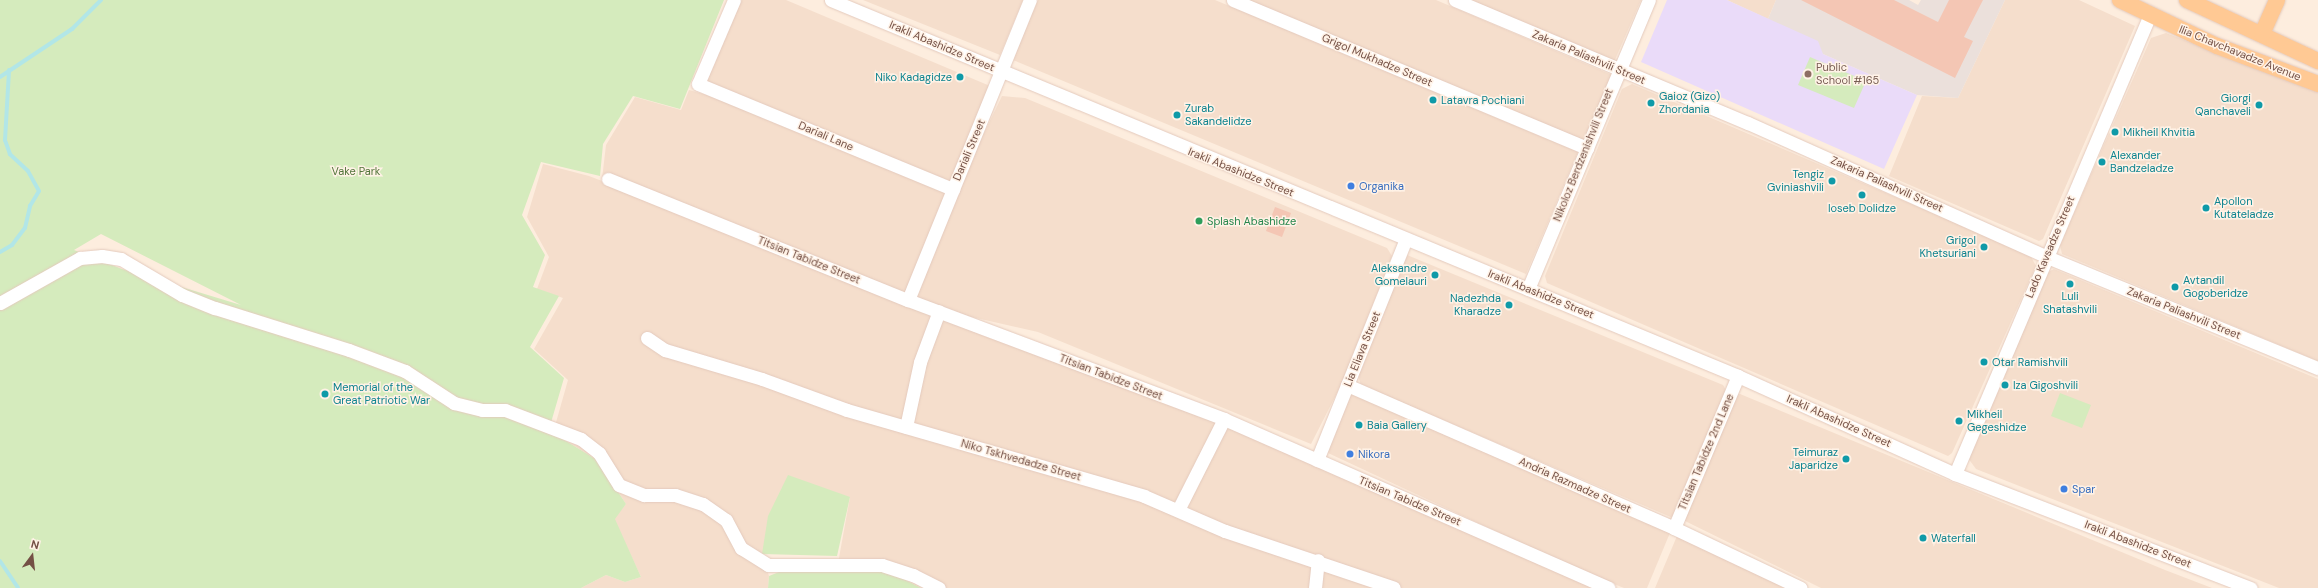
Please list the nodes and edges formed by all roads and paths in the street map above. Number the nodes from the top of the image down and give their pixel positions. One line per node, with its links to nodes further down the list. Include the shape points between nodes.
1 (734, 0): 18 (street, Dariali Lane, via 698,84)
2 (830, 0): 14 (street, Irakli Abashidze Street)
3 (1030, 0): 14 (street, Dariali Street)
4 (1233, 0): 16 (street, Grigol Mukhadze Street)
5 (1455, 0): 13 (street, Zakaria Paliashvili Street)
6 (1649, 0): 13 (street, Nikoloz Berdzenishvili Street)
7 (2120, 0): 10 (main road, Ilia Chavchavadze Avenue)
8 (2187, 0): 11 (main road, Ilia Chavchavadze Avenue)
9 (2276, 0): 11 (main road)
10 (2148, 18): 15 (main road, Ilia Chavchavadze Avenue, via 2235,54); 20 (street, Lado Kavsadze Street)
11 (2262, 34): 12 (main road, Ilia Chavchavadze Avenue)
12 (2318, 61)
13 (1618, 69): 16 (street, Nikoloz Berdzenishvili Street); 20 (street, Zakaria Paliashvili Street, via 1748,123)
14 (1002, 72): 18 (street, Dariali Street); 19 (street, Irakli Abashidze Street)
15 (2318, 84)
16 (1587, 148): 21 (street, Nikoloz Berdzenishvili Street)
17 (608, 179): 22 (street, Titsian Tabidze Street)
18 (953, 189): 22 (street, Dariali Street)
19 (1406, 239): 21 (street, Irakli Abashidze Street); 28 (street, Lia Eliava Street)
20 (2047, 257): 26 (street, Zakaria Paliashvili Street); 32 (street, Lado Kavsadze Street)
21 (1528, 289): 27 (street, Irakli Abashidze Street)
22 (908, 300): 24 (street, Titsian Tabidze Street)
23 (0, 303): 36 (street, via 80,258 102,256 121,259 182,295 214,308 349,350 405,371 454,403 482,410 505,410 581,439 599,454 619,485 634,492 675,495 703,504 726,520 741,548 768,565 882,565 913,575)
24 (939, 311): 29 (street, Titsian Tabidze Street); 30 (street, via 920,362)
25 (647, 338): 30 (street, Niko Tskhvedadze Street, via 678,355)
26 (2318, 368)
27 (1738, 376): 32 (street, Irakli Abashidze Street); 34 (street, Titsian Tabidze 2nd Lane)
28 (1347, 385): 31 (street, Lia Eliava Street); 34 (street, Andria Razmadze Street)
29 (1224, 419): 31 (street, Titsian Tabidze Street); 33 (street)
30 (906, 426): 33 (street, Niko Tskhvedadze Street, via 1144,496)
31 (1317, 460): 39 (street, Titsian Tabidze Street)
32 (1955, 474): 41 (street, Irakli Abashidze Street)
33 (1178, 510): 35 (street, Niko Tskhvedadze Street, via 1225,531)
34 (1674, 528): 40 (street, Andria Razmadze Street)
35 (1318, 560): 37 (street); 38 (street, Niko Tskhvedadze Street)
36 (939, 588)
37 (1315, 588)
38 (1394, 588)
39 (1608, 588)
40 (1801, 588)
41 (2250, 588)

